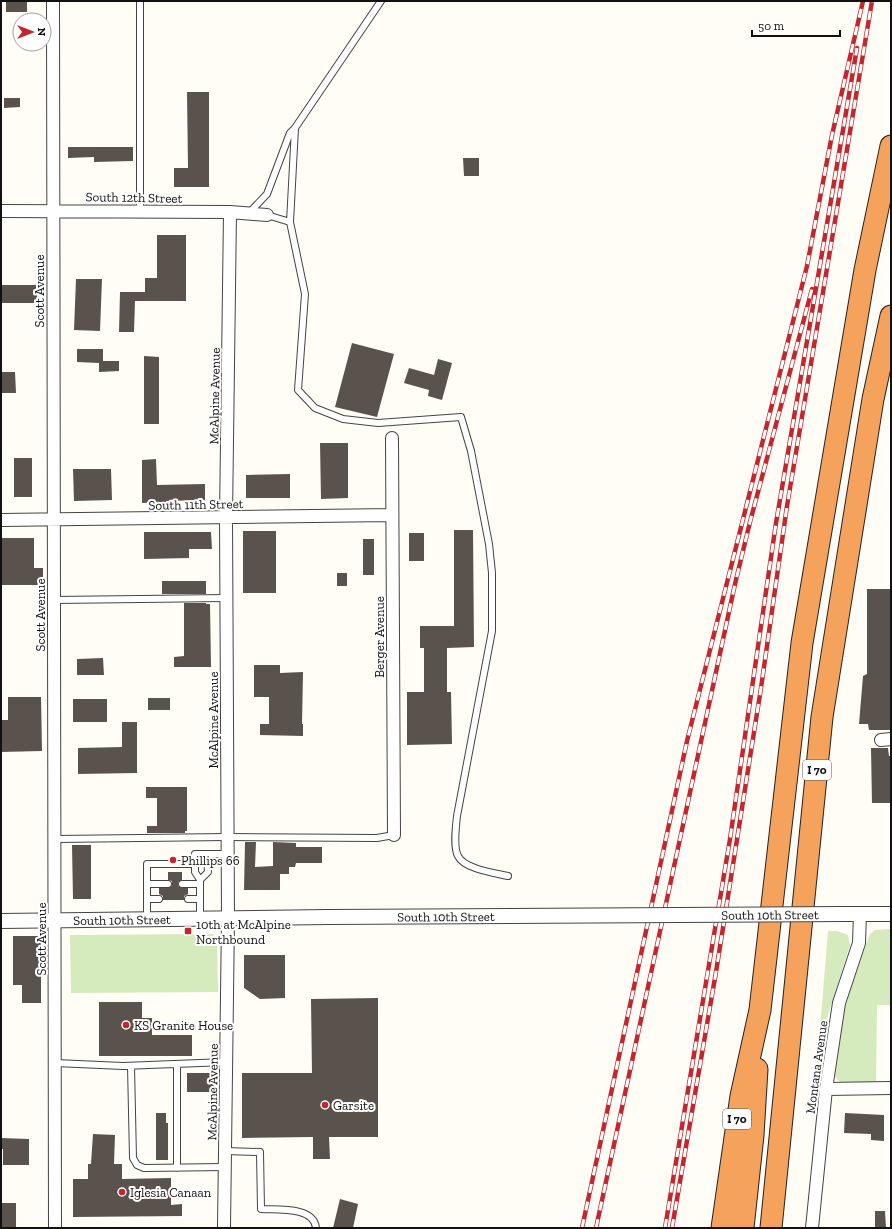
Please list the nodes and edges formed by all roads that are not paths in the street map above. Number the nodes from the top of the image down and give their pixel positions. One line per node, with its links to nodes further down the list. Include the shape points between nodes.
1 (53, 1): 6 (street, Scott Avenue)
2 (140, 1): 8 (lane)
3 (381, 1): 4 (lane)
4 (295, 128): 10 (lane, via 290,133 267,194); 12 (lane)
5 (891, 146): 43 (highway, I 70, via 865,270 802,643)
6 (53, 210): 7 (street, South 12th Street); 8 (street, South 12th Street); 18 (street, Scott Avenue)
7 (1, 211)
8 (140, 211): 9 (street, South 12th Street)
9 (230, 212): 10 (street, South 12th Street); 16 (street, McAlpine Avenue)
10 (249, 214): 11 (street, South 12th Street)
11 (267, 215): 12 (lane)
12 (290, 222): 27 (lane, via 305,294 298,390 315,408 344,419 378,423 461,417 471,451 489,544 492,631 457,816 456,849 462,862 469,866)
13 (891, 316): 58 (highway, I 70, via 873,398 822,716)
14 (392, 438): 15 (street, Berger Avenue)
15 (392, 516): 16 (street, South 11th Street); 21 (street, Berger Avenue)
16 (226, 517): 18 (street, South 11th Street); 19 (street, McAlpine Avenue)
17 (1, 520): 18 (street, South 11th Street)
18 (54, 520): 20 (street, Scott Avenue)
19 (226, 598): 20 (lane); 22 (street, McAlpine Avenue)
20 (54, 600): 23 (street, Scott Avenue)
21 (394, 835): 22 (lane, via 377,838)
22 (227, 837): 23 (lane); 25 (street, McAlpine Avenue)
23 (55, 839): 40 (street, Scott Avenue)
24 (207, 854): 25 (lane); 26 (lane, via 195,854); 28 (lane, via 208,872)
25 (228, 854): 39 (street, McAlpine Avenue)
26 (195, 864): 28 (lane, via 195,872); 29 (lane, via 147,864)
27 (508, 876)
28 (200, 882): 31 (lane); 35 (lane)
29 (147, 884): 30 (lane); 32 (lane)
30 (168, 884)
31 (182, 884)
32 (147, 899): 33 (lane); 41 (lane)
33 (159, 899)
34 (188, 899): 35 (lane)
35 (200, 899): 38 (lane)
36 (860, 914): 37 (street, South 10th Street); 39 (street, South 10th Street, bridge); 49 (street, Montana Avenue, via 859,943 839,1003)
37 (891, 914)
38 (200, 918): 39 (street, South 10th Street); 41 (street, South 10th Street)
39 (228, 918): 44 (street, McAlpine Avenue)
40 (55, 919): 41 (street, South 10th Street); 42 (street, South 10th Street); 45 (street, Scott Avenue)
41 (148, 919)
42 (1, 921)
43 (760, 1010): 56 (highway, I 70, via 741,1096); 57 (highway, via 753,1135)
44 (226, 1062): 46 (lane); 50 (street, McAlpine Avenue)
45 (55, 1063): 47 (lane); 53 (street, Scott Avenue)
46 (177, 1065): 47 (lane); 52 (lane)
47 (131, 1066): 52 (lane, via 133,1158 137,1165 144,1168)
48 (891, 1088): 49 (street)
49 (826, 1089): 59 (street, Montana Avenue)
50 (225, 1151): 51 (street, McAlpine Avenue); 55 (lane, via 260,1152 261,1210 296,1210 308,1215)
51 (225, 1167): 52 (lane); 54 (street, McAlpine Avenue)
52 (177, 1168)
53 (55, 1228)
54 (224, 1228)
55 (316, 1228)
56 (722, 1228)
57 (743, 1228)
58 (771, 1228)
59 (812, 1228)

